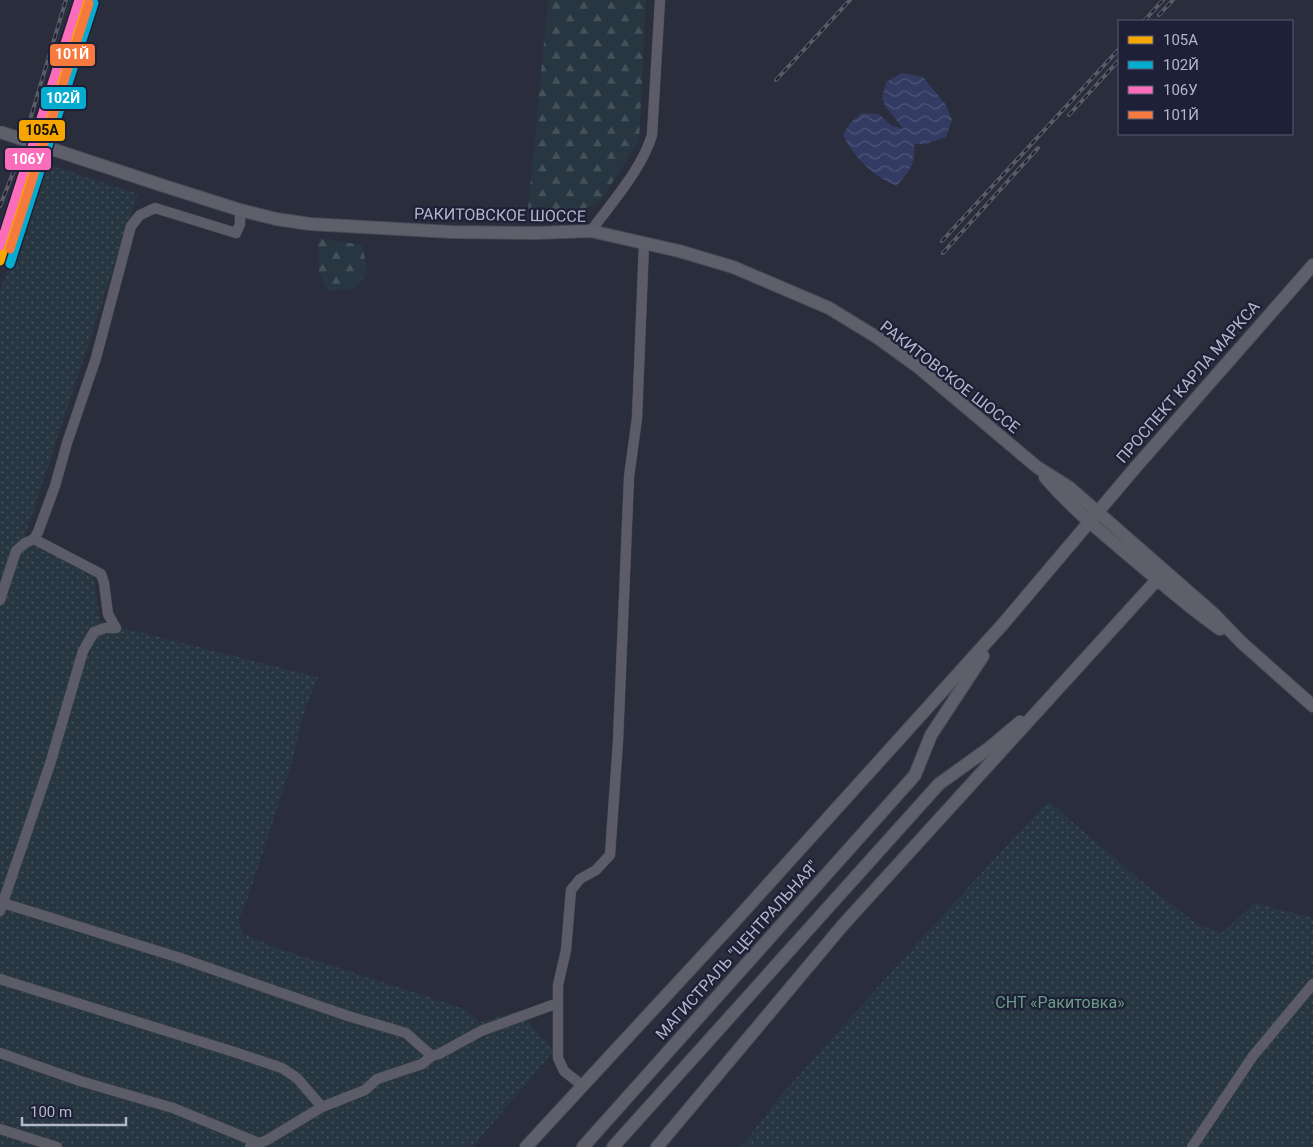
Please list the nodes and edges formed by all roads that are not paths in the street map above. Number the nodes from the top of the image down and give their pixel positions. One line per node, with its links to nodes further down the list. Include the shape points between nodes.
1 (660, 0): 4 (street, via 652,135 630,177)
2 (0, 132): 3 (main road, РАКИТОВСКОЕ ШОССЕ, bridge)
3 (240, 210): 4 (main road, РАКИТОВСКОЕ ШОССЕ, via 310,224 375,229 536,234); 10 (street, via 236,233 155,208 140,215 131,226 96,358)
4 (591, 231): 5 (main road, РАКИТОВСКОЕ ШОССЕ)
5 (644, 244): 7 (main road, РАКИТОВСКОЕ ШОССЕ, via 733,267 829,308 918,367); 19 (street, via 637,418 629,477 610,856 570,890)
6 (1313, 265): 8 (main road, ПРОСПЕКТ КАРЛА МАРКСА)
7 (1037, 467): 8 (main road, РАКИТОВСКОЕ ШОССЕ, via 1070,488); 9 (main road, РАКИТОВСКОЕ ШОССЕ)
8 (1098, 512): 9 (main road, ПРОСПЕКТ КАРЛА МАРКСА); 11 (main road, РАКИТОВСКОЕ ШОССЕ)
9 (1090, 522): 11 (main road, РАКИТОВСКОЕ ШОССЕ); 13 (main road, ПРОСПЕКТ КАРЛА МАРКСА)
10 (34, 540): 12 (street, via 16,551); 16 (street, via 101,574 108,614 116,628 94,632 83,651 50,764)
11 (1161, 575): 14 (main road); 15 (main road, РАКИТОВСКОЕ ШОССЕ, via 1212,623 1241,642)
12 (0, 600)
13 (1003, 624): 22 (main road); 28 (main road, МАГИСТРАЛЬ "ЦЕНТРАЛЬНАЯ", via 931,735 915,775)
14 (1066, 682): 29 (main road, via 989,748 939,784); 30 (main road, via 843,925)
15 (1313, 706)
16 (2, 907): 21 (street, via 177,957 406,1033)
17 (0, 979): 23 (street, via 282,1068 297,1078)
18 (1313, 984): 31 (street, via 1253,1056)
19 (558, 1003): 21 (street, via 481,1031); 22 (street, via 558,1058 564,1071)
20 (0, 1053): 25 (street, via 173,1108)
21 (432, 1056): 23 (street, via 422,1064 377,1079 365,1090)
22 (583, 1086): 27 (main road)
23 (322, 1107): 25 (street)
24 (0, 1129): 26 (street)
25 (254, 1145)
26 (57, 1147)
27 (526, 1147)
28 (583, 1147)
29 (612, 1147)
30 (657, 1147)
31 (1192, 1147)

